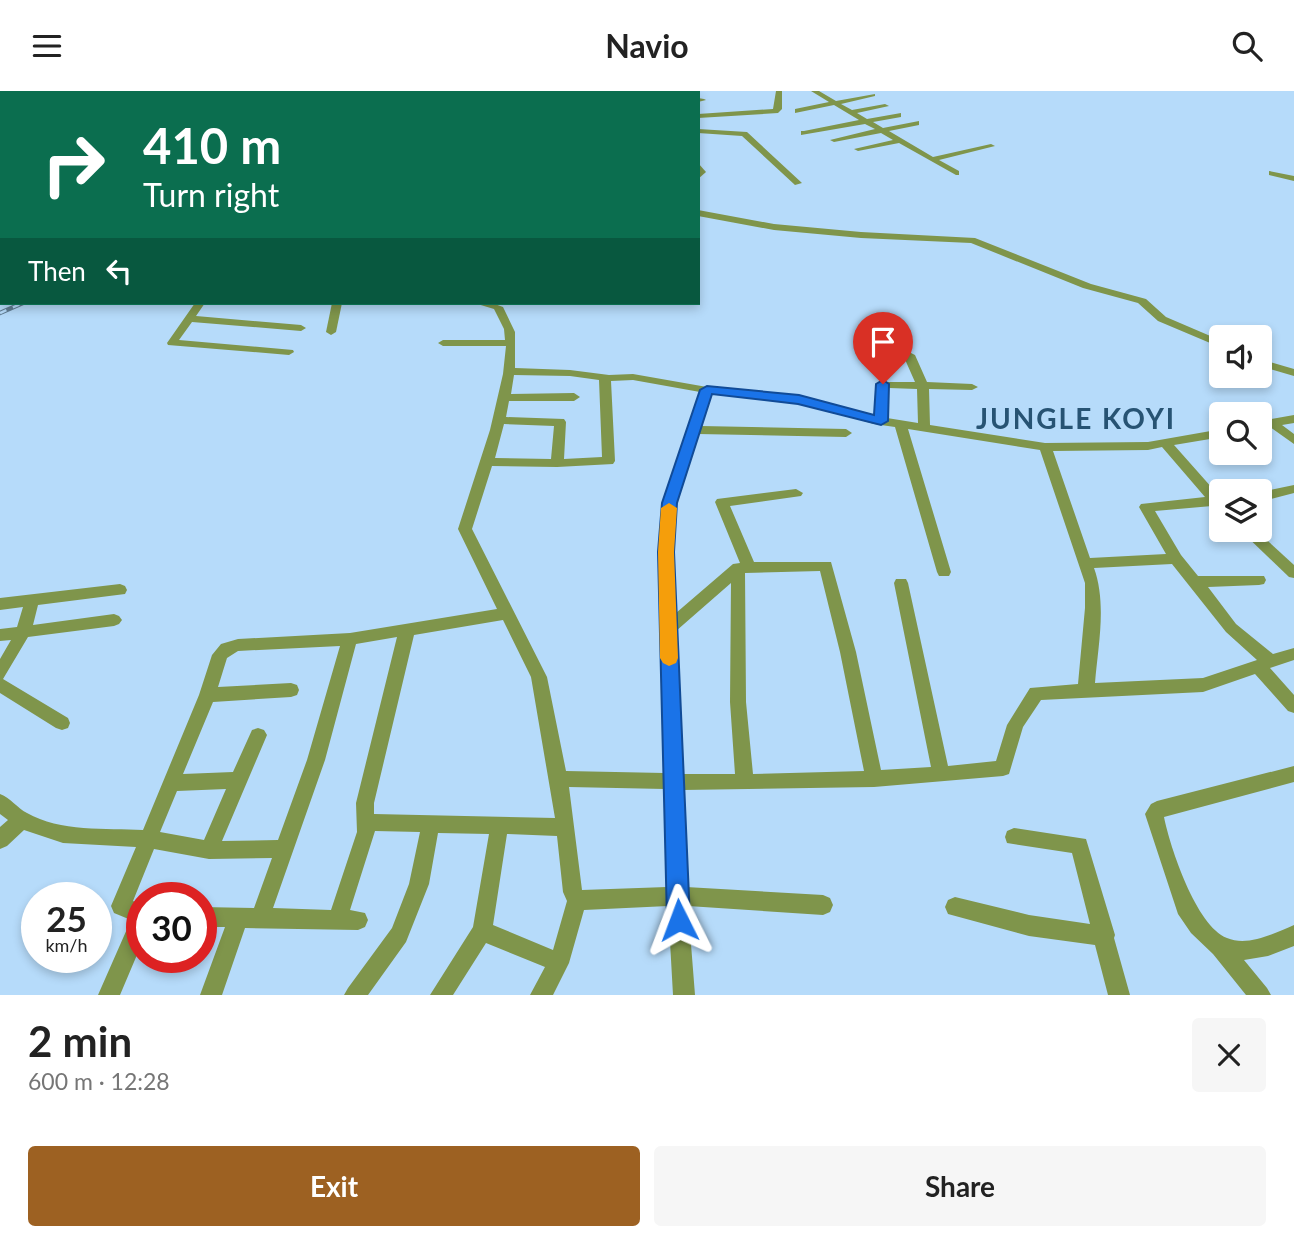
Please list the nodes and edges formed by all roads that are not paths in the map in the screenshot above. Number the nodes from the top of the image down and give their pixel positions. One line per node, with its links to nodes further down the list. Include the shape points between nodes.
1 (779, 91): 8 (street, via 775,111)
2 (814, 91): 4 (street)
3 (873, 95): 4 (street)
4 (835, 103): 6 (street); 7 (street)
5 (885, 106): 7 (street)
6 (798, 111)
7 (851, 112): 10 (street)
8 (700, 115)
9 (898, 115): 10 (street)
10 (866, 121): 12 (street); 14 (street)
11 (916, 123): 12 (street)
12 (882, 130): 15 (street); 16 (street)
13 (700, 131): 23 (street, via 744,134)
14 (804, 133)
15 (834, 140)
16 (900, 141): 18 (street); 19 (street)
17 (991, 146): 19 (street)
18 (858, 149)
19 (933, 159): 20 (street)
20 (956, 173)
21 (1272, 173): 22 (street)
22 (1294, 179)
23 (798, 183)
24 (700, 213): 31 (street, via 774,227 972,240 1090,287 1142,301 1162,319)
25 (199, 305): 28 (street)
26 (337, 305): 30 (street)
27 (503, 305): 33 (street)
28 (189, 319): 29 (street); 34 (street, via 172,343)
29 (301, 328)
30 (331, 332)
31 (1209, 339)
32 (443, 343): 33 (street)
33 (510, 343): 37 (street)
34 (289, 352)
35 (909, 355): 40 (street)
36 (1272, 366): 38 (street)
37 (509, 371): 39 (street); 44 (street)
38 (1294, 373)
39 (604, 377): 42 (street, via 634,377); 59 (street, via 609,461)
40 (923, 386): 41 (street); 47 (street, via 883,384); 51 (street)
41 (972, 387)
42 (707, 390): 47 (street, via 799,400); 52 (street)
43 (574, 397): 44 (street)
44 (504, 398): 46 (street)
45 (1294, 419): 48 (street)
46 (498, 420): 58 (street); 59 (street, via 560,422)
47 (881, 421): 49 (street)
48 (1272, 423)
49 (900, 424): 51 (street); 69 (street)
50 (1272, 427): 55 (street)
51 (924, 428): 57 (street)
52 (694, 429): 53 (street); 79 (street, via 669,503)
53 (846, 433)
54 (1209, 436): 56 (street)
55 (1294, 440)
56 (1166, 444): 57 (street); 62 (street)
57 (1045, 447): 67 (street)
58 (486, 462): 59 (street); 77 (street, via 465,529)
59 (557, 463)
60 (1292, 491): 63 (street)
61 (796, 493): 68 (street, via 722,502)
62 (1209, 493)
63 (1272, 495)
64 (1209, 505): 66 (street, via 1146,507)
65 (1260, 542): 70 (street)
66 (1175, 559): 67 (street); 72 (street)
67 (1085, 562): 89 (street, via 1093,608)
68 (744, 568): 79 (street); 97 (street, via 828,568); 99 (street, via 738,702)
69 (944, 572)
70 (1294, 573)
71 (1259, 580): 72 (street)
72 (1196, 582): 85 (street)
73 (901, 583): 94 (street)
74 (120, 590): 75 (street)
75 (32, 600): 76 (street); 81 (street)
76 (0, 604)
77 (508, 613): 80 (street); 96 (street, via 539,677)
78 (114, 619): 81 (street)
79 (668, 628): 101 (street)
80 (407, 630): 83 (street); 104 (street, via 365,803)
81 (24, 631): 82 (street); 86 (street)
82 (0, 635)
83 (350, 639): 90 (street, via 238,645 220,655); 111 (street, via 316,759)
84 (1294, 654): 85 (street)
85 (1264, 664): 89 (street, via 1203,685); 91 (street)
86 (0, 674)
87 (0, 685): 92 (street)
88 (291, 690): 90 (street)
89 (1086, 691): 94 (street, via 1036,693 1015,725 1003,768)
90 (207, 695): 100 (street)
91 (1294, 706)
92 (62, 723)
93 (257, 736): 98 (street)
94 (941, 774): 97 (street)
95 (1294, 774): 128 (street, via 1154,814 1185,907)
96 (559, 779): 101 (street); 107 (street)
97 (874, 779): 99 (street)
98 (239, 780): 100 (street); 112 (street)
99 (745, 782): 101 (street)
100 (171, 783): 109 (street)
101 (675, 783): 115 (street)
102 (0, 802): 103 (street)
103 (21, 820): 109 (street, via 63,834); 110 (street)
104 (366, 822): 105 (street); 123 (street)
105 (431, 823): 106 (street); 133 (street, via 419,884 399,935)
106 (499, 827): 107 (street); 125 (street)
107 (565, 827): 116 (street)
108 (1014, 837): 126 (street, via 1079,845)
109 (148, 839): 112 (street); 113 (street)
110 (0, 840)
111 (284, 849): 112 (street); 122 (street)
112 (209, 850)
113 (131, 882)
114 (126, 894): 119 (street, via 121,906)
115 (677, 895): 116 (street); 117 (street); 136 (street)
116 (576, 900): 130 (street)
117 (823, 905)
118 (955, 907): 126 (street, via 1032,928)
119 (126, 909)
120 (217, 917): 121 (street)
121 (238, 918): 122 (street); 132 (street)
122 (260, 918): 123 (street)
123 (337, 920): 124 (street)
124 (358, 920)
125 (482, 932): 130 (street); 134 (street)
126 (1104, 935): 137 (street)
127 (1294, 935): 128 (street, via 1279,943 1234,952)
128 (1220, 947): 138 (street)
129 (126, 955): 131 (street)
130 (559, 963): 135 (street)
131 (109, 995)
132 (211, 995)
133 (355, 995)
134 (441, 995)
135 (541, 995)
136 (684, 995)
137 (1119, 995)
138 (1260, 995)

